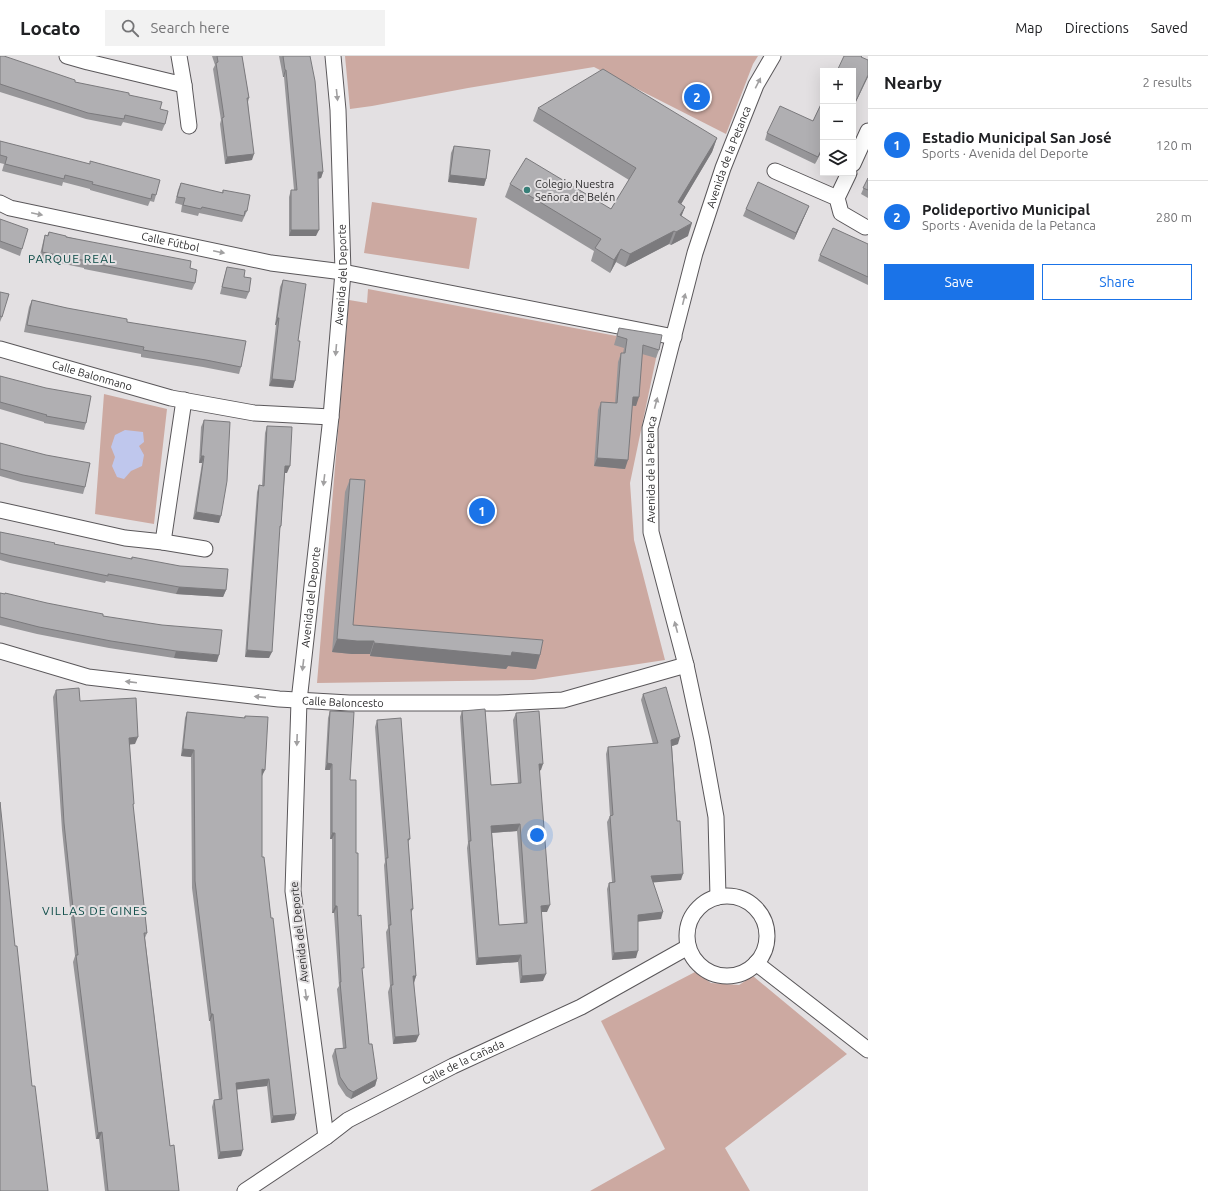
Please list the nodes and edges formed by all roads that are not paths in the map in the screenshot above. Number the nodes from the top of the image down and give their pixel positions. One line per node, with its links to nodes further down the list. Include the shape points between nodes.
1 (67, 56): 5 (street)
2 (179, 56): 5 (street)
3 (333, 56): 14 (street, Avenida del Deporte, one-way to 14, via 338,110)
4 (773, 56): 15 (street, Avenida de la Petanca, one-way to 4, via 696,253 723,168 756,85)
5 (184, 85): 6 (street)
6 (189, 126)
7 (868, 131): 8 (street)
8 (856, 157)
9 (775, 171): 11 (street)
10 (848, 176): 11 (street)
11 (837, 198): 13 (street, via 841,213)
12 (0, 203): 14 (street, Calle Fútbol, one-way to 14, via 10,208 271,263)
13 (865, 227)
14 (343, 272): 15 (street, Calle Fútbol); 18 (street, Avenida del Deporte, one-way to 18)
15 (674, 336): 23 (street, Avenida de la Petanca, one-way to 15, via 651,532 650,428)
16 (0, 349): 17 (street, Calle Balonmano)
17 (184, 400): 18 (street, Calle Balonmano, via 254,413); 20 (street)
18 (331, 418): 24 (street, Avenida del Deporte, one-way to 24)
19 (0, 510): 20 (street, via 125,538)
20 (163, 542): 21 (street)
21 (205, 549)
22 (0, 651): 24 (street, Calle Baloncesto, one-way to 22, via 88,677)
23 (686, 665): 24 (street, Calle Baloncesto, via 563,700 491,703); 25 (street, Avenida de la Petanca, via 716,817)
24 (298, 701): 29 (street, Avenida del Deporte, one-way to 29, via 293,891)
25 (718, 897): 26 (street, via 696,910 687,934); 27 (street, via 743,899 761,916 766,927 766,940 763,952)
26 (688, 947): 27 (street, via 701,967 724,976 747,971); 29 (street, Calle de la Cañada, via 581,1007 453,1066 348,1120)
27 (756, 963): 28 (street)
28 (868, 1050)
29 (326, 1137): 30 (street, Calle de la Cañada)
30 (245, 1191)

